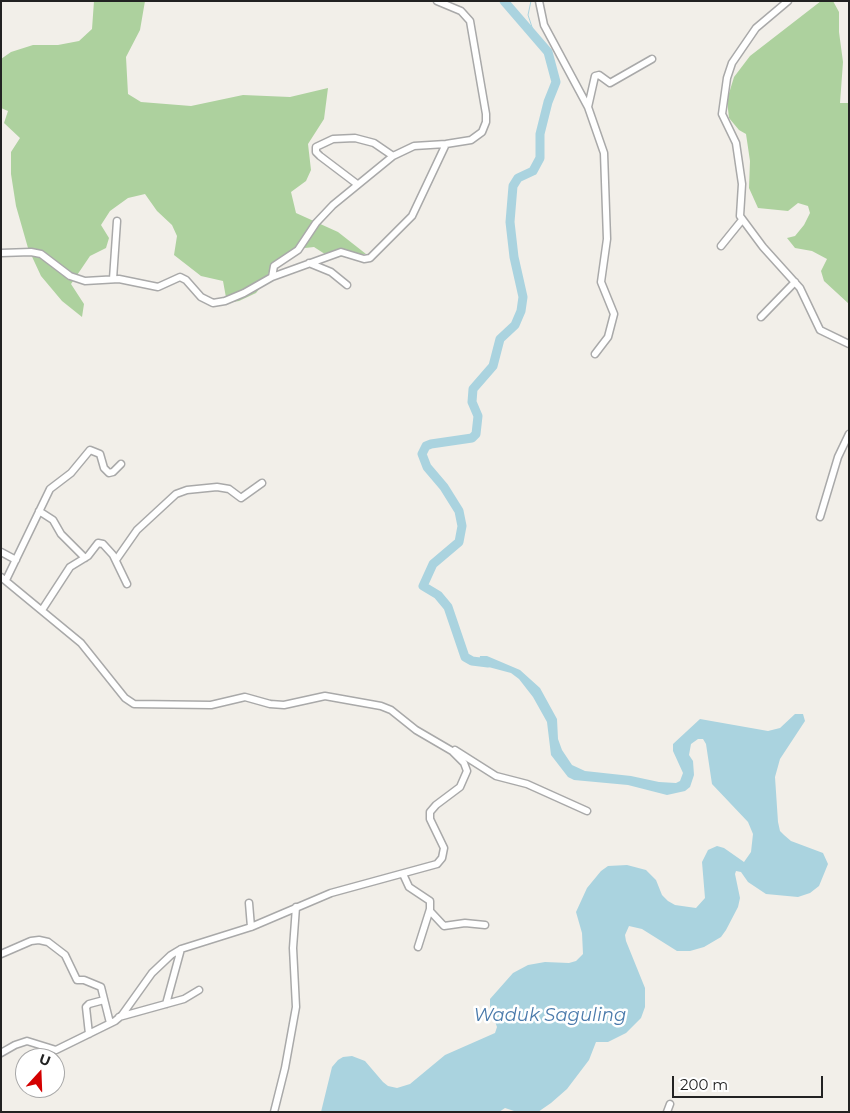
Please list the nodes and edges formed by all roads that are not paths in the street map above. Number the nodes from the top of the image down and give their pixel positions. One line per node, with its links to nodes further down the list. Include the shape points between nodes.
1 (437, 1): 6 (street, via 461,11 470,21 486,114 485,125 476,138)
2 (539, 1): 5 (street, via 547,32)
3 (788, 1): 9 (street, via 756,28 732,63 727,78 722,114 736,143 742,184 739,213)
4 (652, 59): 5 (street, via 610,83 599,75 595,76)
5 (588, 107): 20 (street, via 604,153 607,239 601,282 614,314 608,337)
6 (446, 144): 7 (street, via 414,146); 13 (street, via 412,216 375,253 366,259 341,252)
7 (393, 156): 8 (street); 8 (street, via 374,143 356,138 333,138 316,147 320,156)
8 (357, 184): 14 (street, via 316,223 298,250 274,266)
9 (742, 220): 11 (street); 16 (street)
10 (117, 221): 15 (street)
11 (721, 246)
12 (1, 253): 15 (street, via 40,254 70,276 85,281)
13 (308, 263): 14 (street); 17 (street, via 331,272)
14 (272, 277): 15 (street, via 244,293 216,303 201,297 182,278 172,279 158,287)
15 (113, 279)
16 (795, 282): 18 (street); 19 (street, via 820,330)
17 (347, 285)
18 (761, 317)
19 (849, 344)
20 (595, 354)
21 (849, 434): 25 (street, via 835,465)
22 (121, 464): 24 (street, via 109,473 100,454 89,451 71,473 50,489)
23 (262, 483): 29 (street, via 242,498 229,489 217,487 176,494 137,530)
24 (39, 511): 27 (street, via 54,520 62,534); 28 (street)
25 (820, 517)
26 (1, 552): 28 (street)
27 (85, 558): 29 (street, via 100,543); 32 (street, via 70,567)
28 (16, 560): 30 (street)
29 (116, 560): 31 (street)
30 (4, 579): 32 (street)
31 (127, 584)
32 (42, 610): 33 (street, via 81,644 125,698 134,704 211,705 246,697 284,705 329,697 388,708 422,734)
33 (447, 747): 34 (street, via 496,776 527,784); 35 (street, via 464,763 467,774 460,787 430,812 443,844 443,856 435,865)
34 (587, 811)
35 (403, 874): 37 (street, via 338,891); 38 (street, via 409,887 430,901)
36 (249, 903): 40 (street)
37 (296, 907): 40 (street); 52 (street, via 293,948 296,1007)
38 (430, 907): 39 (street, via 445,927 465,922); 41 (street)
39 (486, 925)
40 (251, 927): 42 (street)
41 (418, 947)
42 (181, 949): 46 (street); 47 (street, via 152,973)
43 (1, 954): 45 (street, via 31,941 45,941 65,955 76,980 101,987)
44 (198, 990): 46 (street, via 187,998)
45 (104, 1000): 48 (street); 49 (street, via 86,1006)
46 (166, 1004): 47 (street)
47 (119, 1017): 48 (street)
48 (110, 1023): 49 (street)
49 (89, 1034): 50 (street, via 56,1050 26,1042)
50 (1, 1053)
51 (670, 1104): 53 (street)
52 (274, 1112)
53 (667, 1112)

